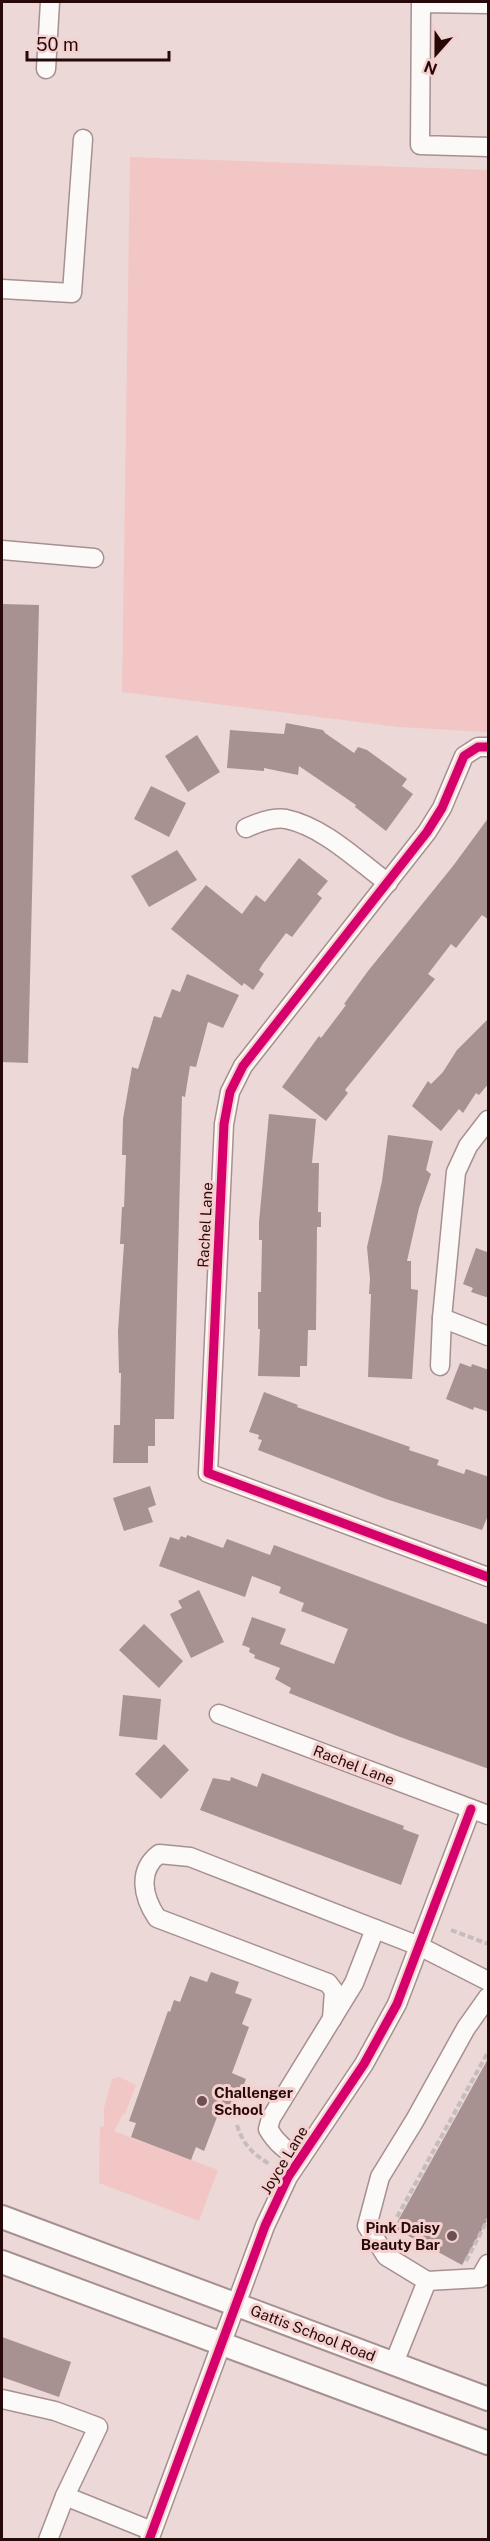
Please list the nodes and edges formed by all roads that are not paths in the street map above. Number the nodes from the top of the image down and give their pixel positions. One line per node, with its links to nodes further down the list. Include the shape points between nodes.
1 (50, 2): 3 (street)
2 (489, 4): 5 (street, via 421,3 420,145)
3 (46, 69)
4 (83, 139): 6 (street, via 72,293)
5 (489, 147)
6 (2, 289)
7 (2, 550): 8 (street)
8 (94, 558)
9 (489, 747): 11 (street, Rachel Lane, via 478,747 464,756 442,808)
10 (246, 828): 11 (street, via 284,819 306,826)
11 (388, 883): 16 (street, Rachel Lane, via 243,1066 230,1092 224,1124 208,1473)
12 (489, 1120): 13 (street, via 468,1146 456,1172)
13 (442, 1318): 14 (street); 15 (street)
14 (489, 1336)
15 (440, 1366)
16 (489, 1577)
17 (219, 1714): 18 (street, Rachel Lane)
18 (471, 1809): 19 (street, Rachel Lane); 21 (street, Joyce Lane)
19 (489, 1815)
20 (375, 1929): 21 (street); 24 (street, via 354,1983); 24 (street, via 190,1857 159,1854 148,1862 144,1879 146,1897 157,1918 328,1983 335,2005)
21 (419, 1946): 22 (street); 25 (street, Joyce Lane, via 397,2004 364,2064)
22 (489, 1981)
23 (489, 1997): 29 (street, via 466,2028 380,2177 367,2226 386,2256)
24 (332, 2019): 25 (street, via 270,2118 268,2129 281,2148)
25 (300, 2159): 30 (street, Joyce Lane, via 264,2226)
26 (2, 2217): 30 (main road, Gattis School Road)
27 (2, 2262): 31 (main road)
28 (489, 2264): 29 (street, via 480,2278)
29 (427, 2281): 32 (street)
30 (237, 2304): 31 (street, Joyce Lane); 32 (main road, Gattis School Road)
31 (222, 2344): 35 (main road); 37 (street, Joyce Lane)
32 (394, 2364): 34 (main road, Gattis School Road)
33 (2, 2399): 36 (street, via 98,2427)
34 (489, 2399)
35 (489, 2443)
36 (65, 2496): 37 (street); 38 (street)
37 (150, 2535)
38 (48, 2540)

